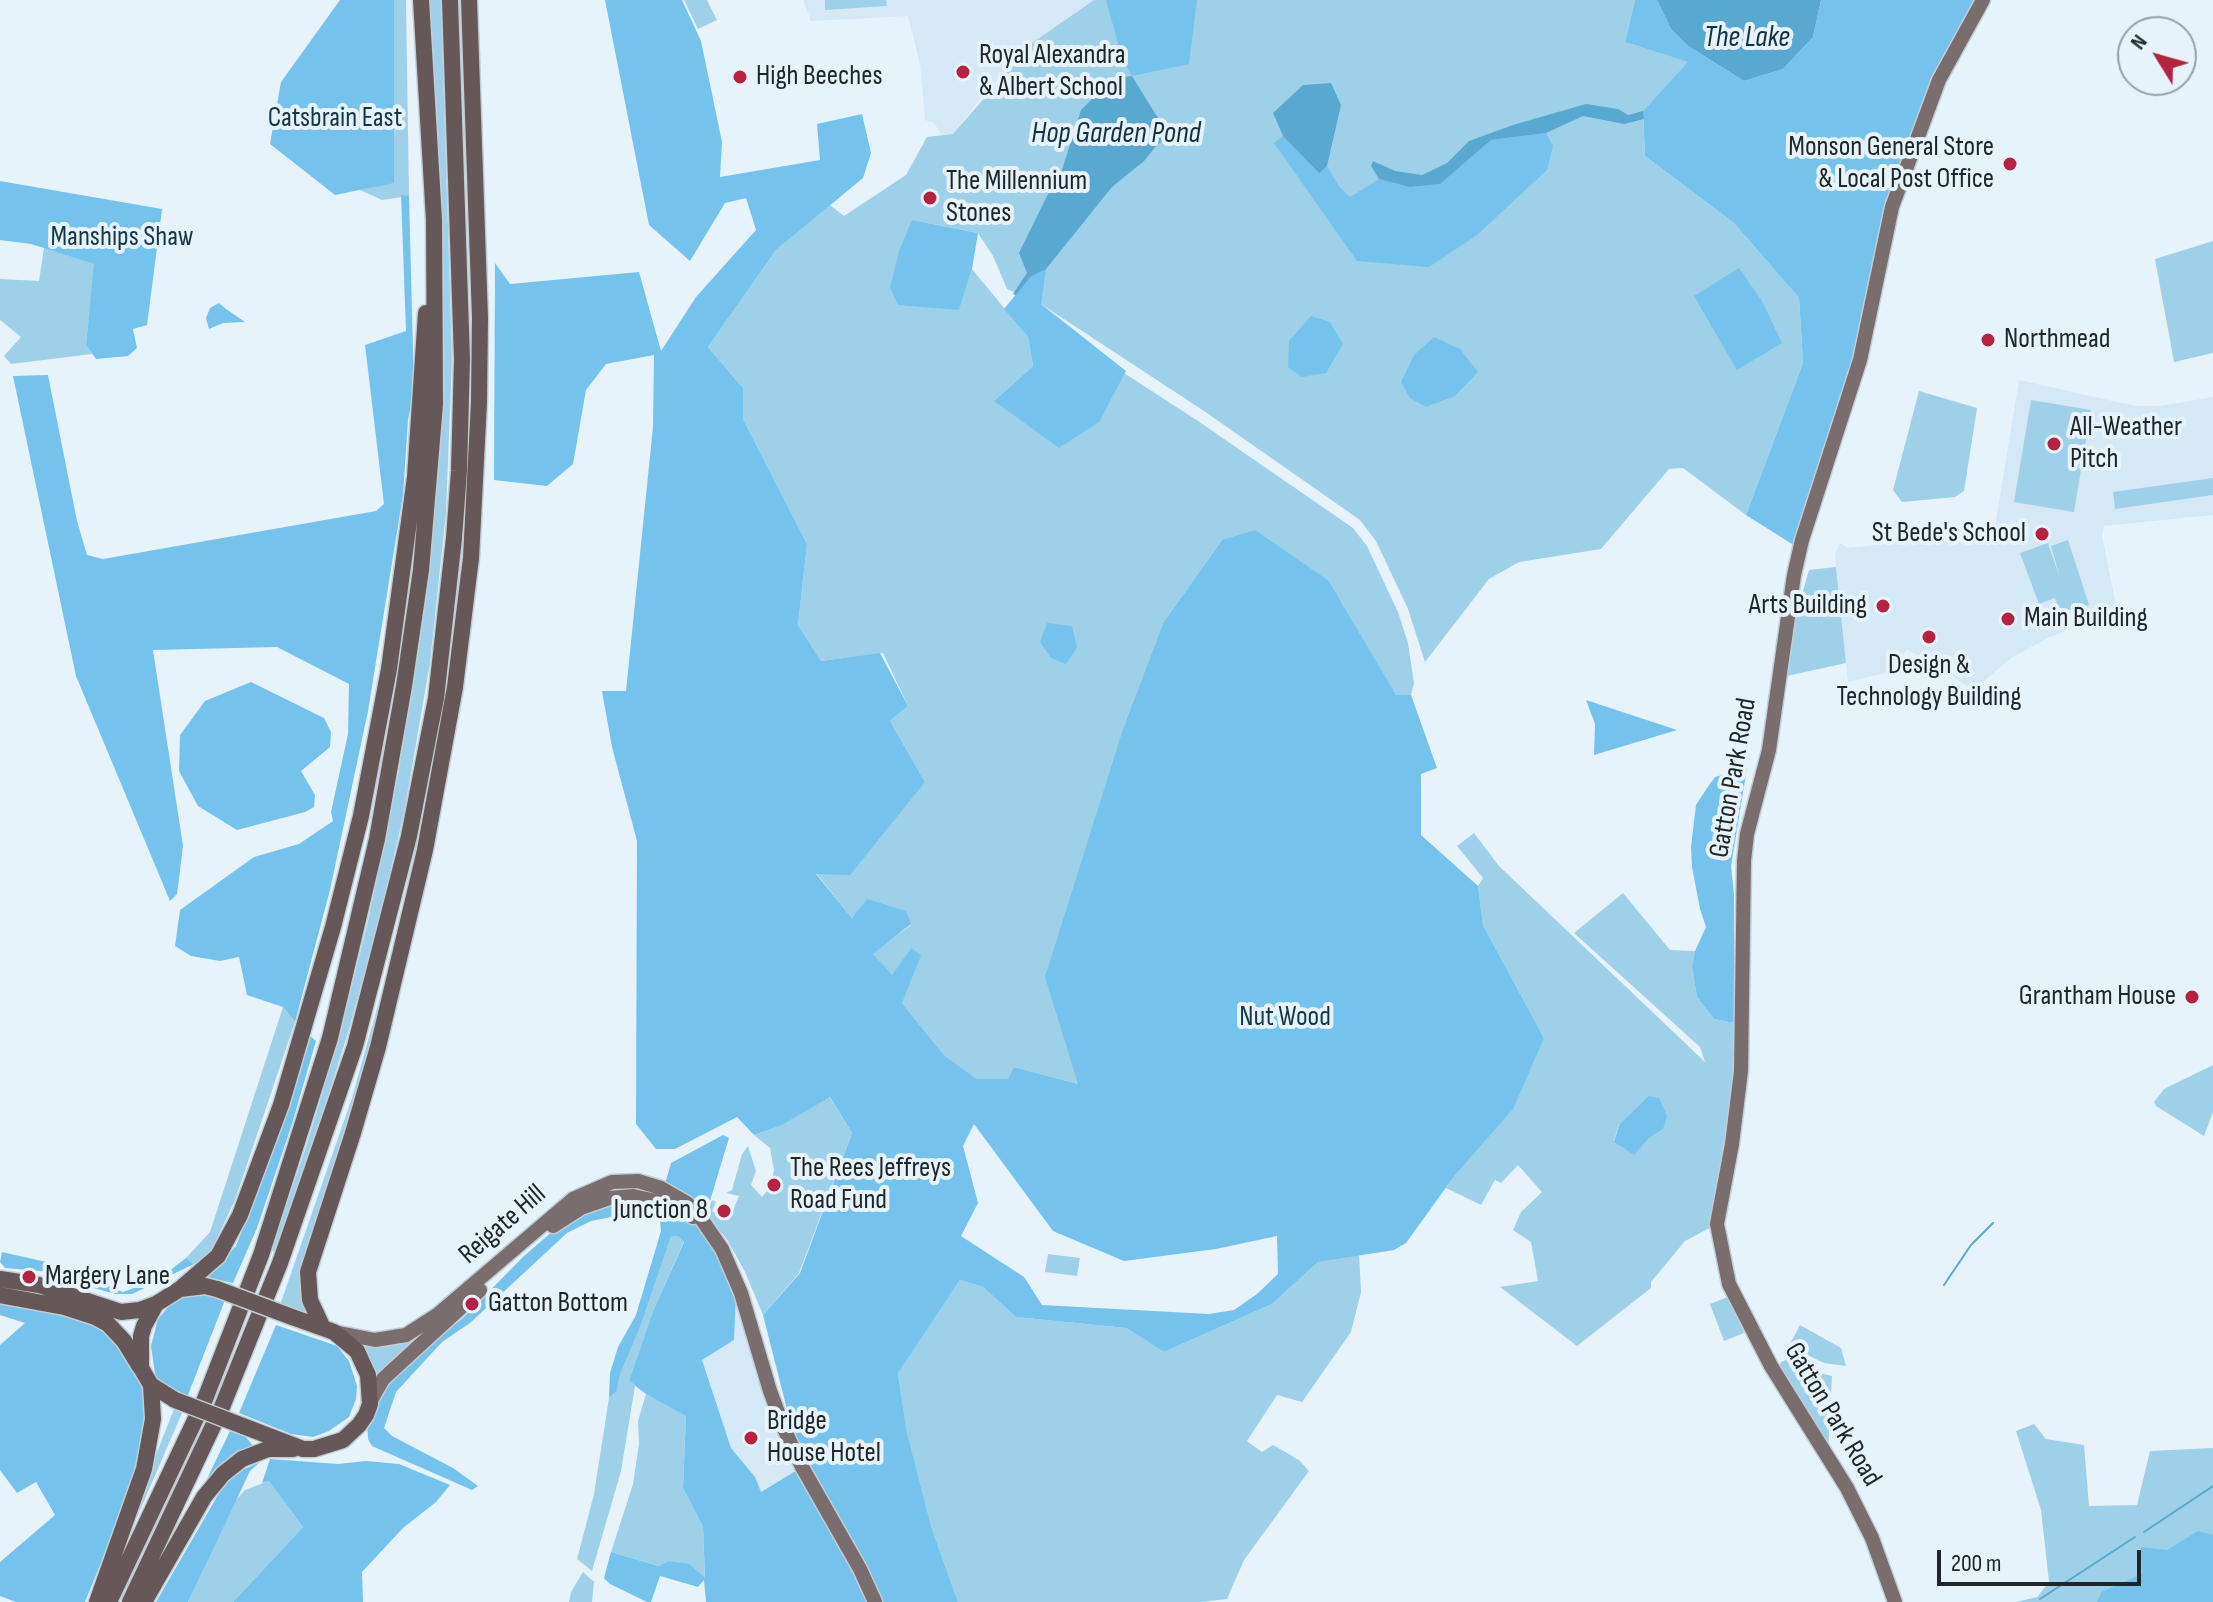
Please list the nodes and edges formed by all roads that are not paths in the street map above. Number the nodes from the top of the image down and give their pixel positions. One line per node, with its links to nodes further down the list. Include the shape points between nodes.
1 (421, 0): 5 (highway)
2 (450, 0): 20 (highway, via 462,359 459,471 436,698 409,836 355,1046 285,1250 222,1407)
3 (469, 0): 13 (highway, via 480,332 465,610 443,760 401,954 353,1133 308,1272 310,1300)
4 (1983, 0): 23 (main road, Gatton Park Road, via 1939,80 1892,207 1860,360 1794,575 1769,750 1747,834 1741,1071 1717,1224 1729,1284 1771,1366 1847,1488)
5 (434, 220): 7 (highway, via 411,505 389,669 361,816 281,1105 240,1215); 19 (highway, via 435,404 421,570 377,839 352,952 311,1102 251,1281 205,1399)
6 (704, 1222): 13 (main road, Reigate Hill, via 687,1203 651,1184 625,1181 600,1186 563,1206 418,1329 388,1340); 16 (main road, Reigate Hill, via 649,1197 610,1198 581,1208 549,1229 403,1359 383,1379); 22 (main road, Reigate Hill, via 741,1293 785,1431)
7 (206, 1269): 9 (highway); 11 (highway, via 138,1303)
8 (0, 1279): 11 (highway)
9 (180, 1289): 12 (highway); 13 (highway, bridge, via 217,1289)
10 (0, 1295): 14 (highway, via 95,1317 124,1341)
11 (79, 1296): 12 (highway, via 121,1312)
12 (156, 1304): 14 (highway, via 141,1336)
13 (328, 1330): 16 (highway, via 362,1357)
14 (141, 1368): 15 (highway)
15 (151, 1385): 17 (highway, bridge, via 175,1400); 18 (highway, via 151,1441)
16 (370, 1404): 17 (highway, via 343,1440)
17 (303, 1449): 21 (highway, via 268,1449 223,1474 204,1497)
18 (97, 1602)
19 (109, 1602)
20 (130, 1602)
21 (144, 1602)
22 (875, 1602)
23 (1895, 1602)

